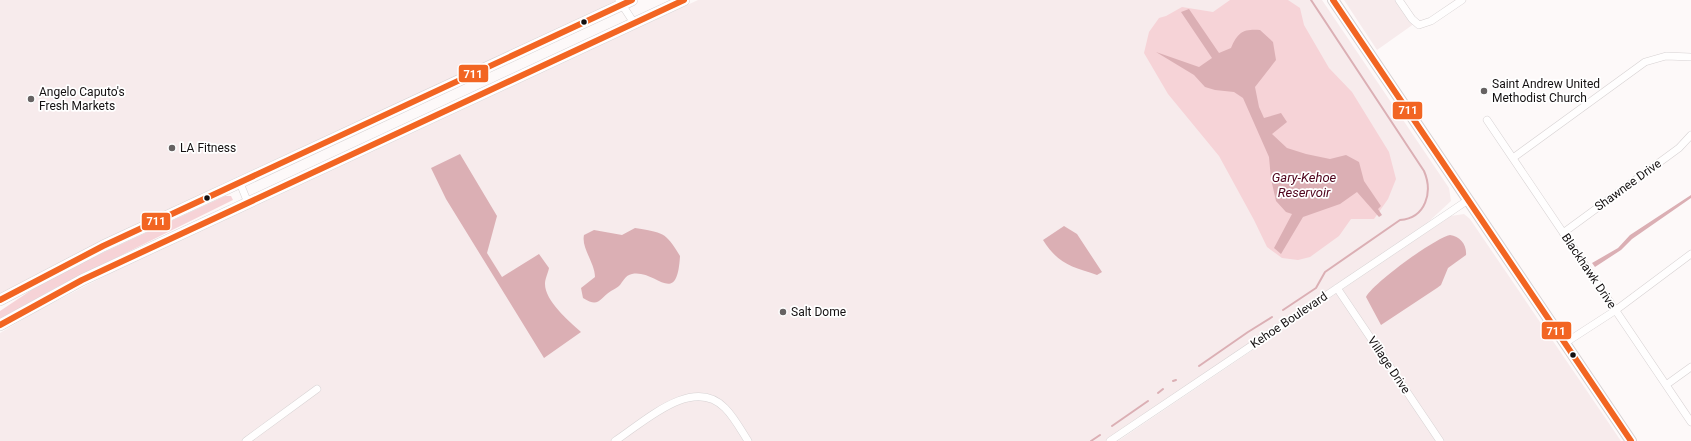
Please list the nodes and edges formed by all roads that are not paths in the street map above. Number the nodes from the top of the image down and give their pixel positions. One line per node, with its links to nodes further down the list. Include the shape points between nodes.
1 (684, 0): 6 (main road)
2 (1399, 0): 3 (street, via 1419,25 1431,21)
3 (1462, 0)
4 (1335, 1): 12 (street)
5 (624, 2): 6 (street); 11 (main road)
6 (634, 23): 13 (main road)
7 (1691, 56): 10 (street, via 1666,56 1645,62)
8 (1487, 120): 10 (street, Blackhawk Drive)
9 (1691, 135): 14 (street, Shawnee Drive, via 1679,148)
10 (1513, 158): 14 (street, Blackhawk Drive)
11 (240, 183): 13 (street); 17 (main road, via 103,246)
12 (1468, 200): 16 (street, Kehoe Boulevard); 20 (street)
13 (248, 203): 19 (main road, via 82,280)
14 (1564, 233): 18 (street, Blackhawk Drive)
15 (1691, 254): 18 (street)
16 (1337, 288): 28 (street, Kehoe Boulevard); 29 (street, Village Drive)
17 (0, 300)
18 (1616, 310): 20 (street); 22 (street, Blackhawk Drive)
19 (0, 325)
20 (1565, 343): 30 (street)
21 (1691, 367): 22 (street)
22 (1666, 385): 24 (street, Blackhawk Drive)
23 (318, 389): 25 (street)
24 (1691, 422)
25 (246, 441)
26 (615, 441): 27 (street, via 674,402 689,396 709,397 725,408)
27 (748, 441)
28 (1110, 441)
29 (1440, 441)
30 (1631, 441)

